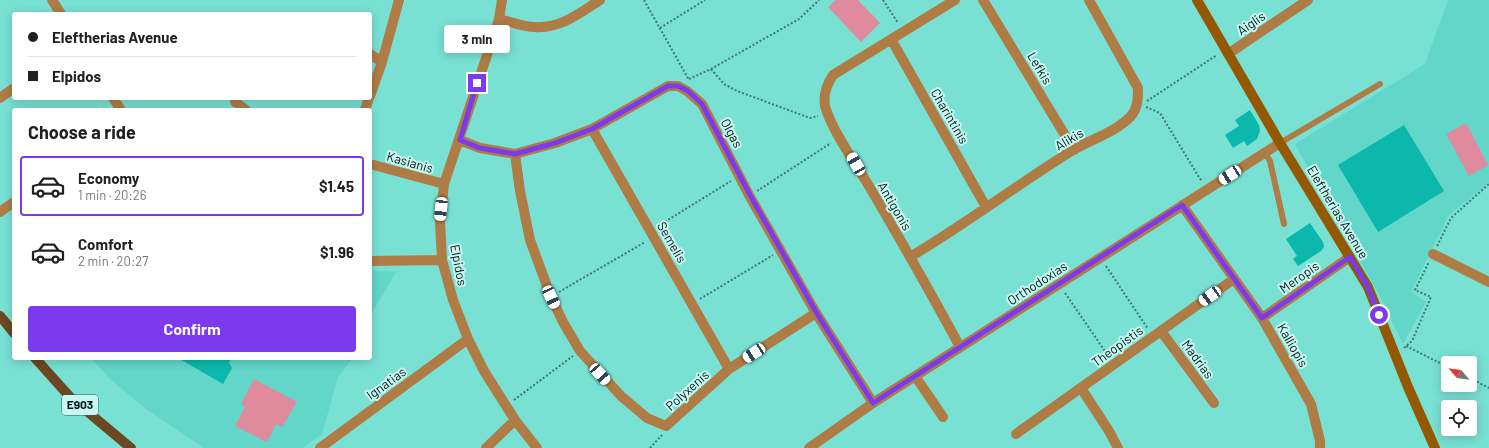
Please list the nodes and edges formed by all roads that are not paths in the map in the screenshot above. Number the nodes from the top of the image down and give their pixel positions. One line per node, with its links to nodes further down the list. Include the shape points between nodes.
1 (52, 0): 10 (street)
2 (399, 0): 15 (street)
3 (502, 0): 11 (street, Elpidos)
4 (600, 0): 11 (street, via 569,19 550,26 534,27)
5 (955, 0): 12 (street, Antigonis)
6 (983, 0): 25 (street, Lefkis)
7 (1089, 0): 25 (street, Alikis, via 1138,88 1138,103 1124,123)
8 (1197, 0): 13 (main road, Eleftherias Avenue)
9 (1308, 0): 13 (street, Aiglis)
10 (60, 12)
11 (499, 19): 23 (street, Elpidos)
12 (891, 39): 32 (street, Charintinis); 36 (street, Antigonis, via 833,75 827,84 825,104 840,137)
13 (1227, 52): 24 (main road, Eleftherias Avenue)
14 (372, 55): 15 (street)
15 (382, 62): 18 (street)
16 (1380, 84): 24 (lane)
17 (12, 89): 19 (street)
18 (372, 91)
19 (0, 98)
20 (235, 102): 21 (street)
21 (243, 108)
22 (592, 129): 27 (street, Olgas); 42 (street, Olgas, via 668,86 678,86 688,91 702,104 739,176); 50 (street, Semelis)
23 (460, 140): 27 (street, Olgas, via 480,148); 29 (street, Elpidos)
24 (1280, 143): 26 (street, Orthodoxias); 37 (main road, Eleftherias Avenue)
25 (1074, 150): 32 (street, Alikis)
26 (1265, 153): 31 (street, Orthodoxias); 34 (lane, via 1270,161)
27 (515, 154): 50 (street, Polyxenis, via 530,240 551,297 580,351 621,396 647,418 666,426)
28 (372, 165): 29 (street, Kasianis)
29 (444, 184): 38 (street, Elpidos, via 440,222)
30 (12, 203): 33 (street)
31 (1182, 205): 40 (street, Kalliopis); 48 (street, Orthodoxias)
32 (986, 207): 36 (street, Alikis, via 941,239)
33 (0, 212)
34 (1284, 224)
35 (1433, 254): 41 (street)
36 (910, 257): 48 (street, Antigonis)
37 (1350, 257): 44 (street, Meropis); 65 (main road, Eleftherias Avenue, via 1368,287)
38 (442, 260): 39 (street); 47 (street, Elpidos, via 453,300)
39 (372, 261)
40 (1234, 279): 44 (street, Kalliopis); 46 (street, Theopistis)
41 (1489, 282)
42 (816, 312): 50 (street, Polyxenis); 53 (street, Olgas)
43 (2, 318): 45 (main road)
44 (1262, 318): 64 (street, Kalliopis, via 1311,404)
45 (12, 330)
46 (1157, 334): 52 (street, Theopistis); 54 (street, Madrias)
47 (468, 339): 56 (street, Elpidos); 59 (street, Ignatias)
48 (960, 347): 51 (street, Orthodoxias)
49 (37, 360): 58 (main road, E903, via 70,396)
50 (729, 369)
51 (915, 376): 53 (street, Orthodoxias); 55 (street)
52 (1082, 388): 57 (street, Theopistis); 63 (street)
53 (873, 403): 62 (street, Orthodoxias)
54 (1214, 403)
55 (943, 418)
56 (515, 420): 60 (street); 61 (street, Elpidos)
57 (1016, 434)
58 (131, 448)
59 (320, 448)
60 (486, 448)
61 (537, 448)
62 (809, 448)
63 (1118, 448)
64 (1320, 448)
65 (1435, 448)

